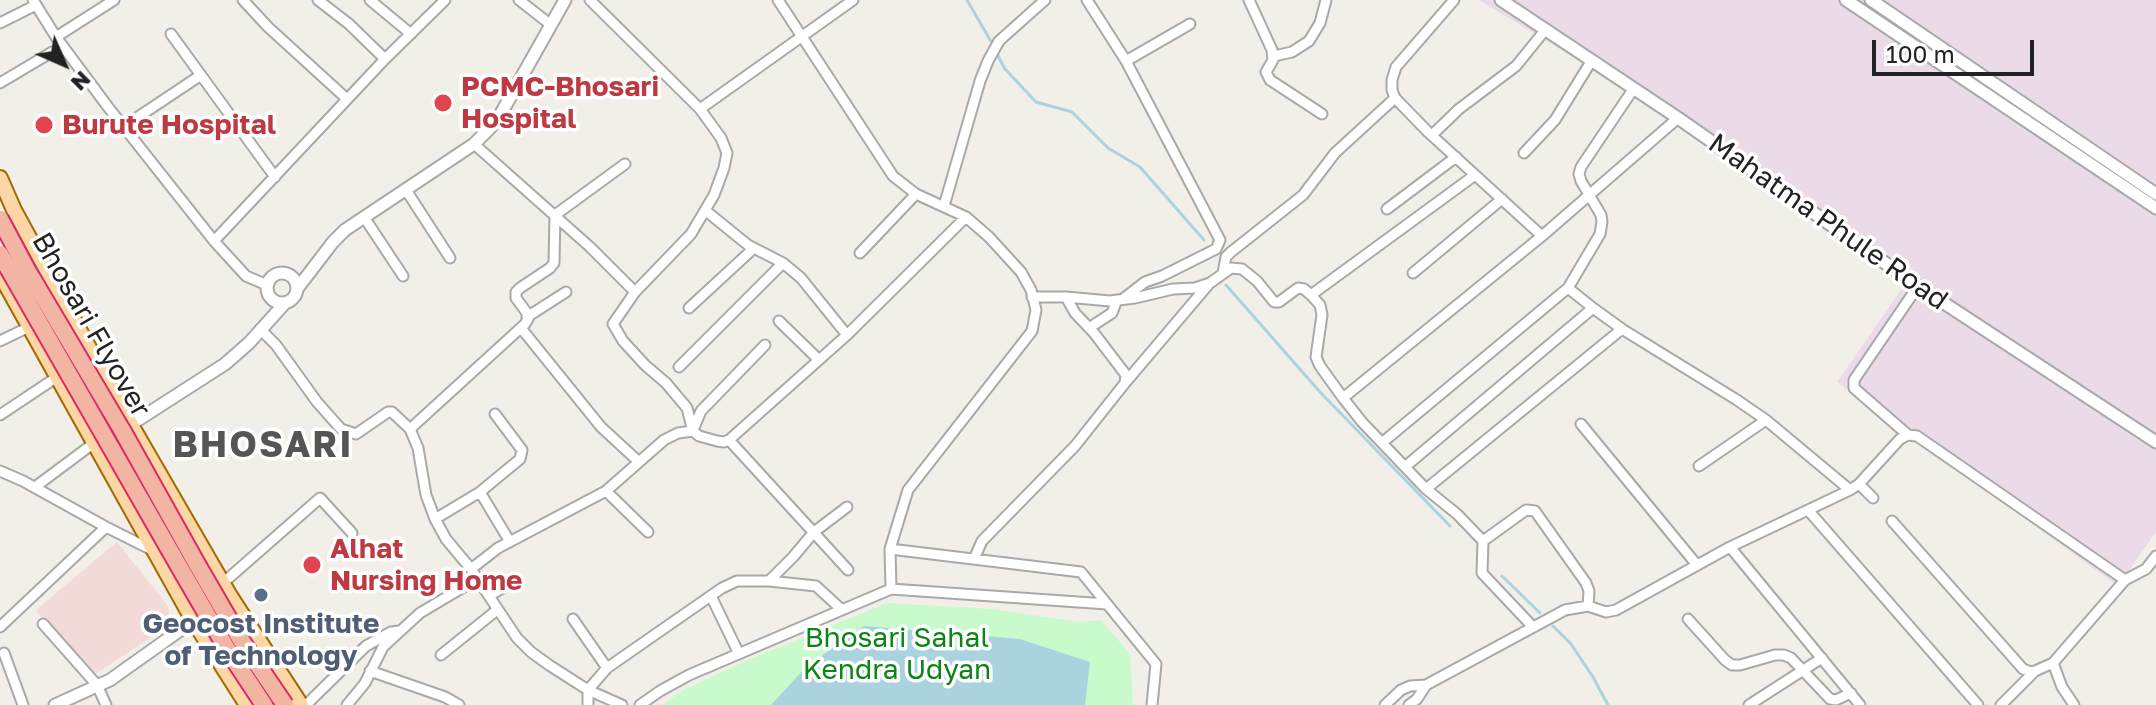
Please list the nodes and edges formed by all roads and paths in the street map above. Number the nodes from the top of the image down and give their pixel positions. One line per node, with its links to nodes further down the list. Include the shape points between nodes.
1 (114, 0): 26 (street)
2 (243, 0): 37 (street)
3 (318, 0): 30 (street)
4 (370, 0): 25 (street)
5 (445, 0): 25 (street)
6 (519, 0): 22 (street)
7 (565, 0): 22 (street)
8 (590, 0): 38 (street)
9 (778, 0): 27 (street)
10 (853, 0): 27 (street)
11 (1045, 0): 55 (street, via 999,41 988,61)
12 (1087, 0): 32 (street)
13 (1249, 0): 29 (street)
14 (1326, 0): 29 (street, via 1309,41)
15 (1454, 0): 36 (street, via 1396,67)
16 (1501, 0): 23 (street, Mahatma Phule Road)
17 (1846, 0): 56 (street)
18 (1871, 0): 52 (street)
19 (34, 2): 20 (street); 26 (street)
20 (0, 23)
21 (1190, 24): 32 (street)
22 (551, 25): 43 (street, via 499,117)
23 (1546, 29): 31 (street, Mahatma Phule Road); 42 (street, via 1516,66)
24 (171, 34): 33 (street)
25 (411, 34): 30 (street)
26 (56, 37): 41 (street)
27 (801, 37): 38 (street); 51 (street, via 893,176)
28 (52, 52): 34 (street)
29 (1274, 56): 39 (street, via 1266,72 1270,80)
30 (385, 59): 37 (street)
31 (1592, 60): 35 (street, Mahatma Phule Road); 44 (street, via 1555,120)
32 (1126, 61): 84 (street, via 1220,240 1216,249 1145,282)
33 (201, 75): 41 (street); 48 (street)
34 (0, 83)
35 (1634, 88): 40 (street, Mahatma Phule Road); 53 (street, via 1581,167 1581,181)
36 (1395, 98): 42 (street); 70 (street, via 1335,153 1303,195 1226,257)
37 (347, 99): 48 (street)
38 (700, 109): 58 (street, via 727,153)
39 (1322, 114)
40 (1678, 118): 53 (street); 76 (street, Mahatma Phule Road)
41 (123, 127): 64 (street)
42 (1432, 135): 45 (street)
43 (474, 144): 50 (street); 59 (street)
44 (1524, 153)
45 (1456, 157): 47 (street); 57 (street)
46 (625, 164): 59 (street)
47 (1475, 175): 54 (street); 81 (street)
48 (275, 177): 64 (street)
49 (0, 178): 107 (main road)
50 (406, 190): 60 (street); 68 (street)
51 (916, 194): 55 (street); 66 (street)
52 (2156, 194)
53 (1591, 195): 63 (street); 77 (street, via 1601,215 1600,234)
54 (1502, 199): 63 (street); 71 (street)
55 (944, 206): 61 (street)
56 (2156, 208)
57 (1387, 209)
58 (706, 211): 65 (street); 80 (street)
59 (555, 215): 80 (street); 88 (street, via 554,263 516,292)
60 (364, 217): 73 (street); 78 (street, via 333,242)
61 (966, 217): 82 (street, via 1021,272); 95 (street)
62 (0, 219): 180 (highway, Bhosari Flyover, bridge, via 205,579)
63 (1542, 236): 102 (street)
64 (214, 241): 75 (street, via 246,276)
65 (754, 248): 69 (street); 86 (street)
66 (860, 253)
67 (0, 254): 179 (highway, Bhosari Flyover, bridge)
68 (450, 258)
69 (783, 263): 95 (street); 99 (street)
70 (1223, 273): 74 (street); 81 (street, via 1242,269 1274,302 1298,288)
71 (1413, 273)
72 (0, 274): 90 (main road)
73 (403, 276)
74 (1210, 283): 84 (street); 101 (street)
75 (267, 285): 78 (street, via 284,273); 85 (street, via 271,299)
76 (1918, 286): 110 (street, via 1854,380 1859,394); 113 (street, Mahatma Phule Road)
77 (1568, 288): 87 (street); 112 (street)
78 (297, 289): 85 (street)
79 (566, 292): 88 (street)
80 (635, 292): 109 (street, via 613,324 687,408)
81 (1311, 295): 102 (street, via 1322,315 1316,357)
82 (1032, 297): 83 (street); 136 (street, via 1032,331 908,490)
83 (1066, 297): 84 (street); 92 (street)
84 (1120, 300): 92 (street, via 1112,313)
85 (285, 303): 93 (street)
86 (689, 308)
87 (1593, 308): 94 (street); 116 (street)
88 (527, 317): 91 (street)
89 (779, 321): 98 (street)
90 (29, 327): 96 (street); 100 (main road)
91 (521, 328): 108 (street); 115 (street, via 601,427)
92 (1089, 328): 101 (street, via 1126,375)
93 (260, 329): 107 (street, via 225,364); 108 (street, via 341,429 356,434 388,412)
94 (1622, 329): 105 (street); 121 (street)
95 (847, 335): 98 (street)
96 (0, 341)
97 (765, 345): 109 (street, via 701,411)
98 (819, 360): 111 (street)
99 (679, 367)
100 (57, 377): 104 (street); 114 (main road)
101 (1125, 383): 138 (street, via 1075,446 982,541)
102 (1343, 398): 112 (street)
103 (495, 414): 123 (street, via 523,455)
104 (0, 415)
105 (1766, 420): 117 (street); 120 (street)
106 (1581, 424): 140 (street)
107 (131, 425): 114 (street); 147 (main road)
108 (410, 429): 127 (street)
109 (693, 431): 111 (street); 115 (street, via 664,440)
110 (1908, 435): 120 (street); 144 (street, via 1917,436)
111 (729, 440): 131 (street)
112 (1383, 442): 116 (street)
113 (2156, 442)
114 (94, 443): 119 (street); 137 (main road)
115 (639, 462): 122 (street)
116 (1406, 466): 121 (street)
117 (1699, 466)
118 (0, 471): 119 (street)
119 (35, 487): 129 (street)
120 (1854, 487): 124 (street); 126 (street)
121 (1426, 489): 133 (street)
122 (606, 491): 130 (street); 134 (street)
123 (480, 492): 127 (street); 134 (street)
124 (1873, 498)
125 (847, 507): 131 (street)
126 (1808, 510): 135 (street); 192 (street)
127 (435, 519): 141 (street)
128 (1892, 521): 170 (street, via 2023,669)
129 (106, 527): 137 (street); 159 (street)
130 (648, 532)
131 (814, 532): 142 (street); 145 (street)
132 (352, 533): 147 (street, via 320,498)
133 (1483, 541): 152 (street, via 1526,510 1535,511 1586,583); 160 (street, via 1482,573)
134 (510, 542): 141 (street)
135 (1730, 547): 140 (street); 165 (street)
136 (890, 549): 138 (street); 148 (street)
137 (155, 551): 157 (main road)
138 (974, 559): 151 (street, via 1081,572)
139 (2155, 560): 144 (street)
140 (1697, 565): 152 (street, via 1616,610)
141 (471, 569): 143 (street)
142 (848, 570)
143 (477, 579): 149 (street); 161 (street, via 420,613)
144 (2125, 580): 166 (street)
145 (769, 581): 150 (street, via 737,581); 154 (street, via 816,586)
146 (511, 583): 149 (street)
147 (226, 589): 157 (street); 181 (main road)
148 (891, 589): 151 (street); 154 (street)
149 (489, 596): 153 (street)
150 (711, 596): 163 (street); 167 (street)
151 (1107, 604): 187 (street, via 1156,664)
152 (1588, 606): 160 (street, via 1565,610)
153 (497, 610): 164 (street); 173 (street, via 531,652)
154 (842, 610): 163 (street)
155 (573, 619): 167 (street)
156 (1688, 619): 168 (street, via 1732,665 1784,655)
157 (193, 620): 171 (street); 178 (main road)
158 (43, 624): 171 (street)
159 (0, 627)
160 (1533, 627): 172 (street)
161 (401, 631): 169 (street, via 383,647); 181 (street, via 366,646)
162 (4, 653): 175 (street)
163 (739, 654): 186 (street, via 689,675)
164 (441, 655)
165 (1822, 658): 168 (street); 174 (street)
166 (2053, 663): 170 (street); 194 (street)
167 (607, 668): 173 (street)
168 (1802, 670): 174 (street, via 1830,699); 190 (street)
169 (370, 671): 182 (street); 183 (street)
170 (2035, 671): 193 (street)
171 (97, 685): 176 (street); 177 (street)
172 (1426, 685): 188 (street, via 1401,690); 189 (street)
173 (588, 690): 184 (street); 185 (street)
174 (1851, 693): 191 (street)
175 (23, 705)
176 (55, 705)
177 (106, 705)
178 (247, 705)
179 (264, 705)
180 (285, 705)
181 (304, 705)
182 (347, 705)
183 (459, 705)
184 (588, 705)
185 (622, 705)
186 (640, 705)
187 (1152, 705)
188 (1385, 705)
189 (1409, 705)
190 (1749, 705)
191 (1860, 705)
192 (1978, 705)
193 (2001, 705)
194 (2074, 705)

